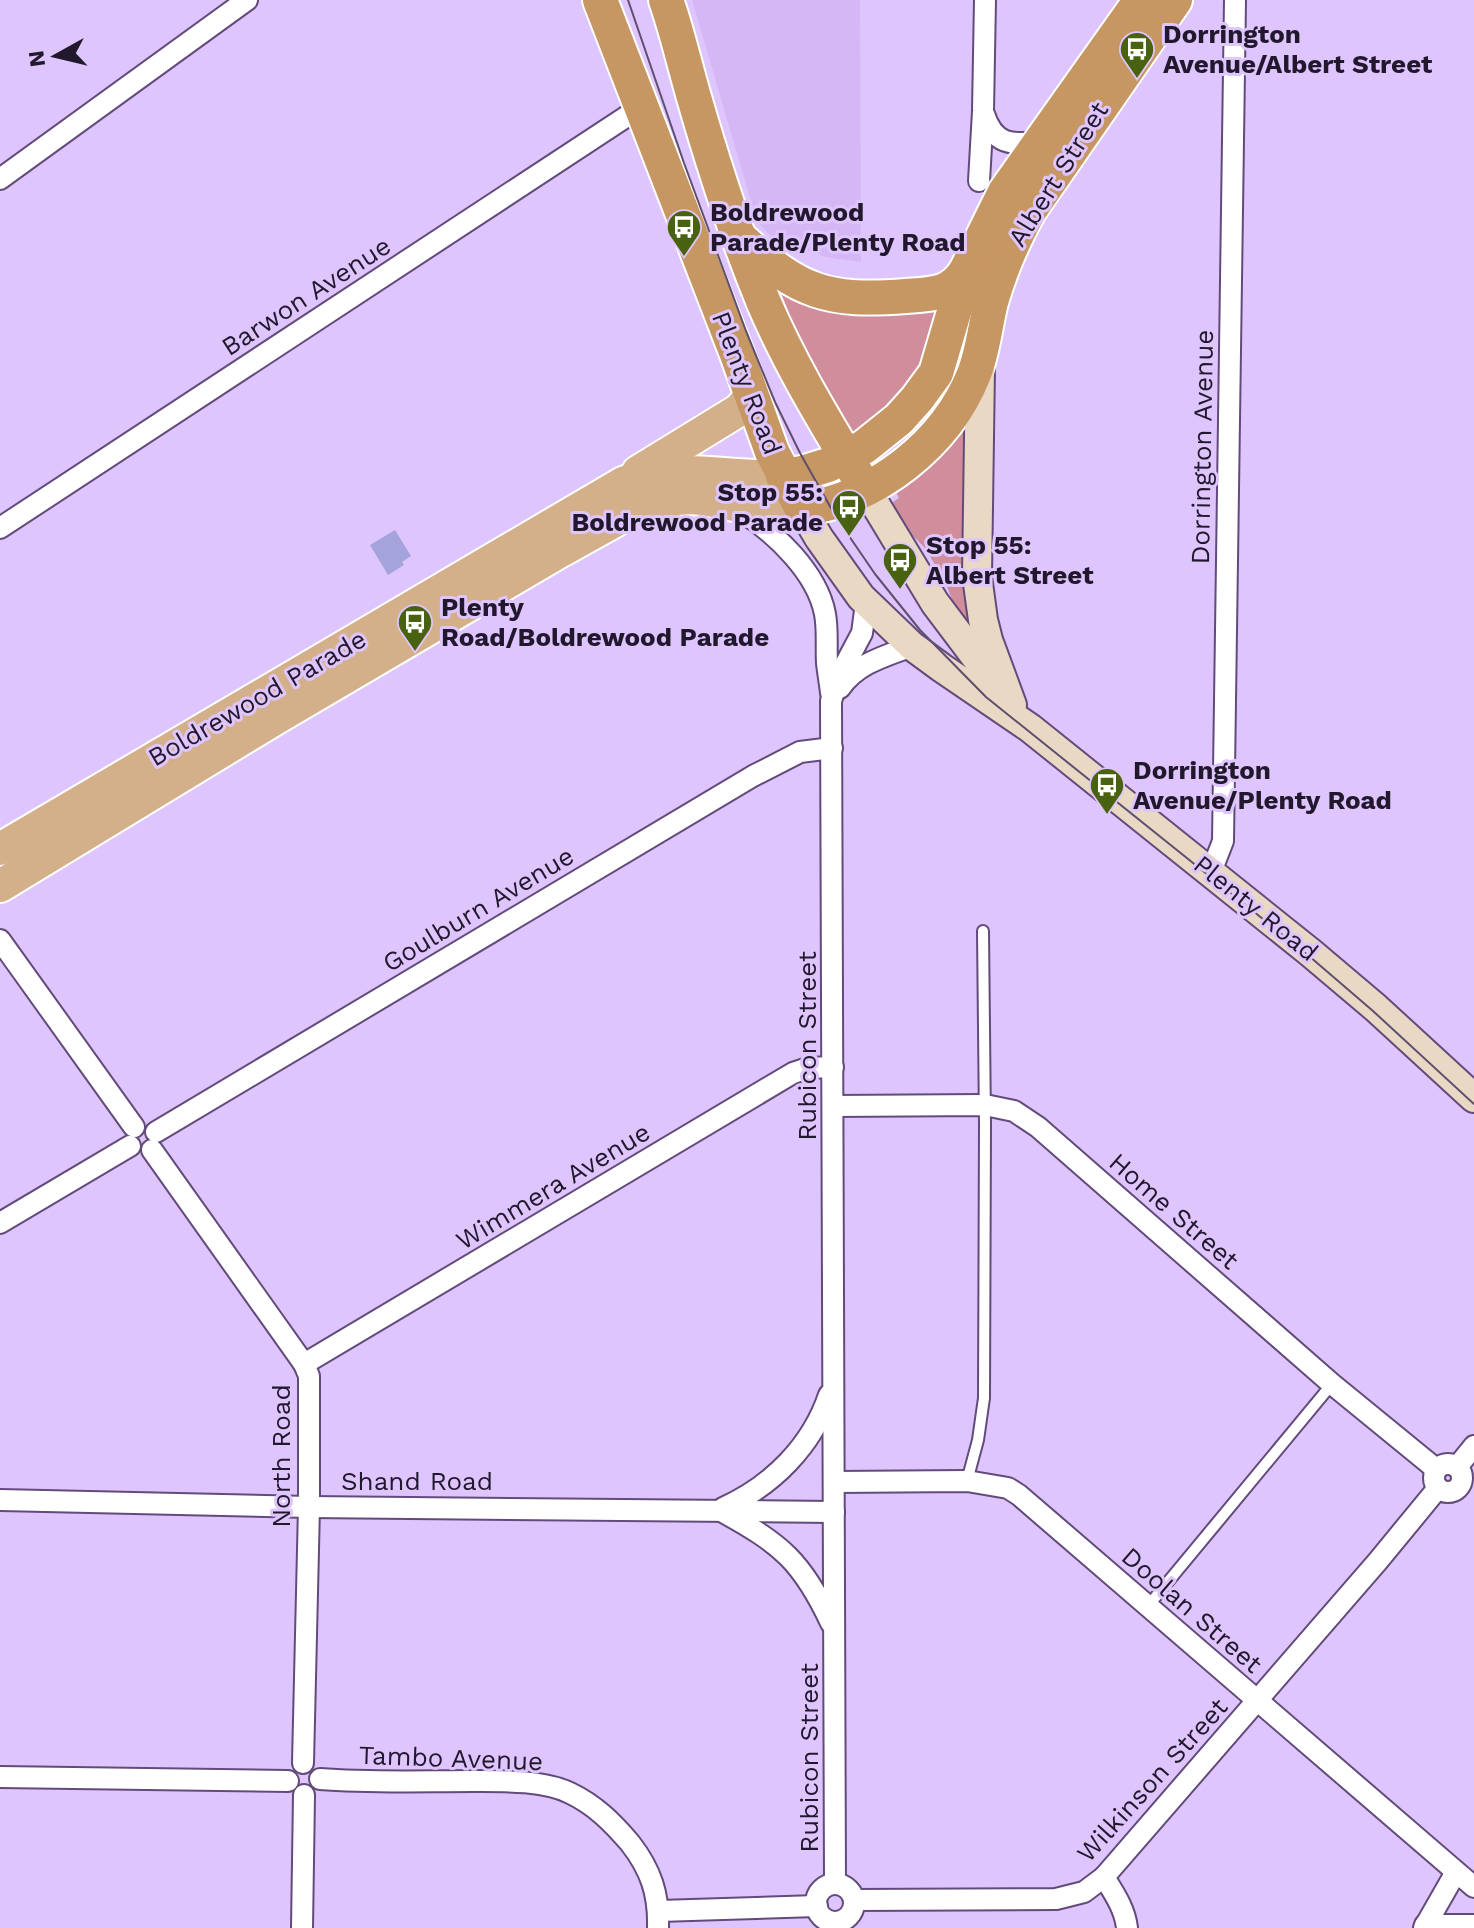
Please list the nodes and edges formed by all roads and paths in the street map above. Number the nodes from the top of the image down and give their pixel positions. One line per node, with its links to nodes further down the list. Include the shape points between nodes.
1 (247, 0): 12 (street)
2 (600, 0): 9 (highway, Plenty Road)
3 (666, 0): 14 (highway, Plenty Road)
4 (985, 0): 10 (street)
5 (1141, 0): 11 (highway, Albert Street)
6 (1175, 0): 16 (highway, Albert Street, via 1029,211 999,275)
7 (1217, 0): 8 (street, Dorrington Avenue)
8 (1234, 10): 34 (street, Dorrington Avenue, via 1223,841)
9 (641, 107): 17 (highway, Plenty Road); 24 (street, Barwon Avenue)
10 (983, 111): 11 (street, via 990,131 1001,139); 13 (street)
11 (1040, 142): 15 (highway, Albert Street, via 1005,192)
12 (0, 179)
13 (979, 181)
14 (739, 237): 15 (highway, via 794,281 836,296 941,292); 18 (highway, Plenty Road, via 789,360)
15 (966, 271): 18 (highway, Albert Street, via 936,373 899,419)
16 (981, 351): 21 (highway, Albert Street, via 961,400 937,435); 28 (main road, via 977,576 988,640)
17 (750, 391): 19 (highway, Plenty Road); 20 (main road, via 735,414)
18 (847, 457): 19 (highway, Albert Street); 21 (highway, Plenty Road)
19 (783, 476): 20 (main road, Boldrewood Parade, via 690,471 650,474); 23 (highway, Plenty Road)
20 (623, 483): 29 (main road, Boldrewood Parade)
21 (866, 489): 23 (highway, Albert Street); 28 (main road, Plenty Road, via 935,603)
22 (733, 506): 23 (main road, Boldrewood Parade); 25 (street, Boldrewood Parade); 29 (main road, Boldrewood Parade, via 689,498 638,508)
23 (802, 509): 26 (main road, Plenty Road)
24 (0, 528)
25 (783, 545): 30 (street, Rubicon Street, via 809,576 823,604)
26 (866, 603): 27 (main road, Plenty Road); 30 (street, Rubicon Street, via 862,633 834,686)
27 (912, 646): 30 (street, Rubicon Street, via 852,674); 31 (main road, Plenty Road)
28 (1012, 705): 31 (main road, Plenty Road)
29 (271, 706): 33 (main road, Boldrewood Parade); 35 (main road, Boldrewood Parade)
30 (832, 708): 32 (street, Rubicon Street)
31 (1030, 728): 34 (main road, Plenty Road)
32 (832, 748): 38 (street, Rubicon Street); 43 (street, Goulburn Avenue, via 800,752 753,776)
33 (0, 849)
34 (1211, 872): 39 (main road, Plenty Road, via 1347,983)
35 (0, 886)
36 (983, 931): 40 (lane)
37 (0, 940): 42 (street)
38 (833, 1067): 41 (street, Rubicon Street); 45 (street, Wimmera Avenue, via 793,1073)
39 (1474, 1098)
40 (985, 1105): 41 (street, Home Street); 47 (street, Home Street, via 1014,1111 1038,1127); 49 (lane, via 984,1398)
41 (833, 1106): 46 (street, Rubicon Street)
42 (132, 1136): 43 (street, via 135,1151 142,1154); 44 (street)
43 (154, 1141): 45 (street, North Road)
44 (0, 1223)
45 (304, 1364): 53 (street, North Road, via 310,1392)
46 (833, 1377): 50 (street, Rubicon Street); 54 (street, Rubicon Street, via 820,1417 796,1454 762,1486)
47 (1332, 1384): 51 (street, Home Street); 56 (lane)
48 (1474, 1446): 51 (street, Wilkinson Street)
49 (967, 1481): 50 (street, Doolan Street); 56 (street, Doolan Street, via 1019,1495)
50 (834, 1482): 55 (street, Rubicon Street)
51 (1453, 1482): 58 (street, Wilkinson Street)
52 (0, 1500): 53 (street, Shand Road)
53 (309, 1507): 54 (street, Shand Road); 59 (street, North Road)
54 (719, 1510): 55 (street, Shand Road); 57 (street, Rubicon Street, via 789,1556 814,1589)
55 (834, 1512): 57 (street, Rubicon Street)
56 (1148, 1606): 58 (street, Doolan Street)
57 (835, 1632): 66 (street, Rubicon Street)
58 (1257, 1700): 64 (street, Doolan Street); 65 (street, Wilkinson Street)
59 (303, 1763): 61 (street, via 315,1767); 62 (street, via 291,1769)
60 (0, 1777): 62 (street)
61 (320, 1779): 63 (street, via 315,1790); 70 (street, Tambo Avenue, via 495,1781 567,1791 598,1809 640,1856 653,1881)
62 (288, 1781): 63 (street, via 293,1791)
63 (304, 1795): 74 (street)
64 (1456, 1872): 67 (street, Doolan Street); 73 (street)
65 (1104, 1877): 68 (street, Wilkinson Street, via 1084,1892 1056,1899); 75 (street)
66 (835, 1884): 68 (street, via 848,1889); 69 (street, via 821,1891)
67 (1474, 1887)
68 (854, 1900): 71 (street, via 852,1913)
69 (817, 1906): 70 (street); 71 (street)
70 (659, 1920)
71 (835, 1925)
72 (1474, 1925): 73 (street)
73 (1425, 1927)
74 (302, 1928)
75 (1127, 1928)

